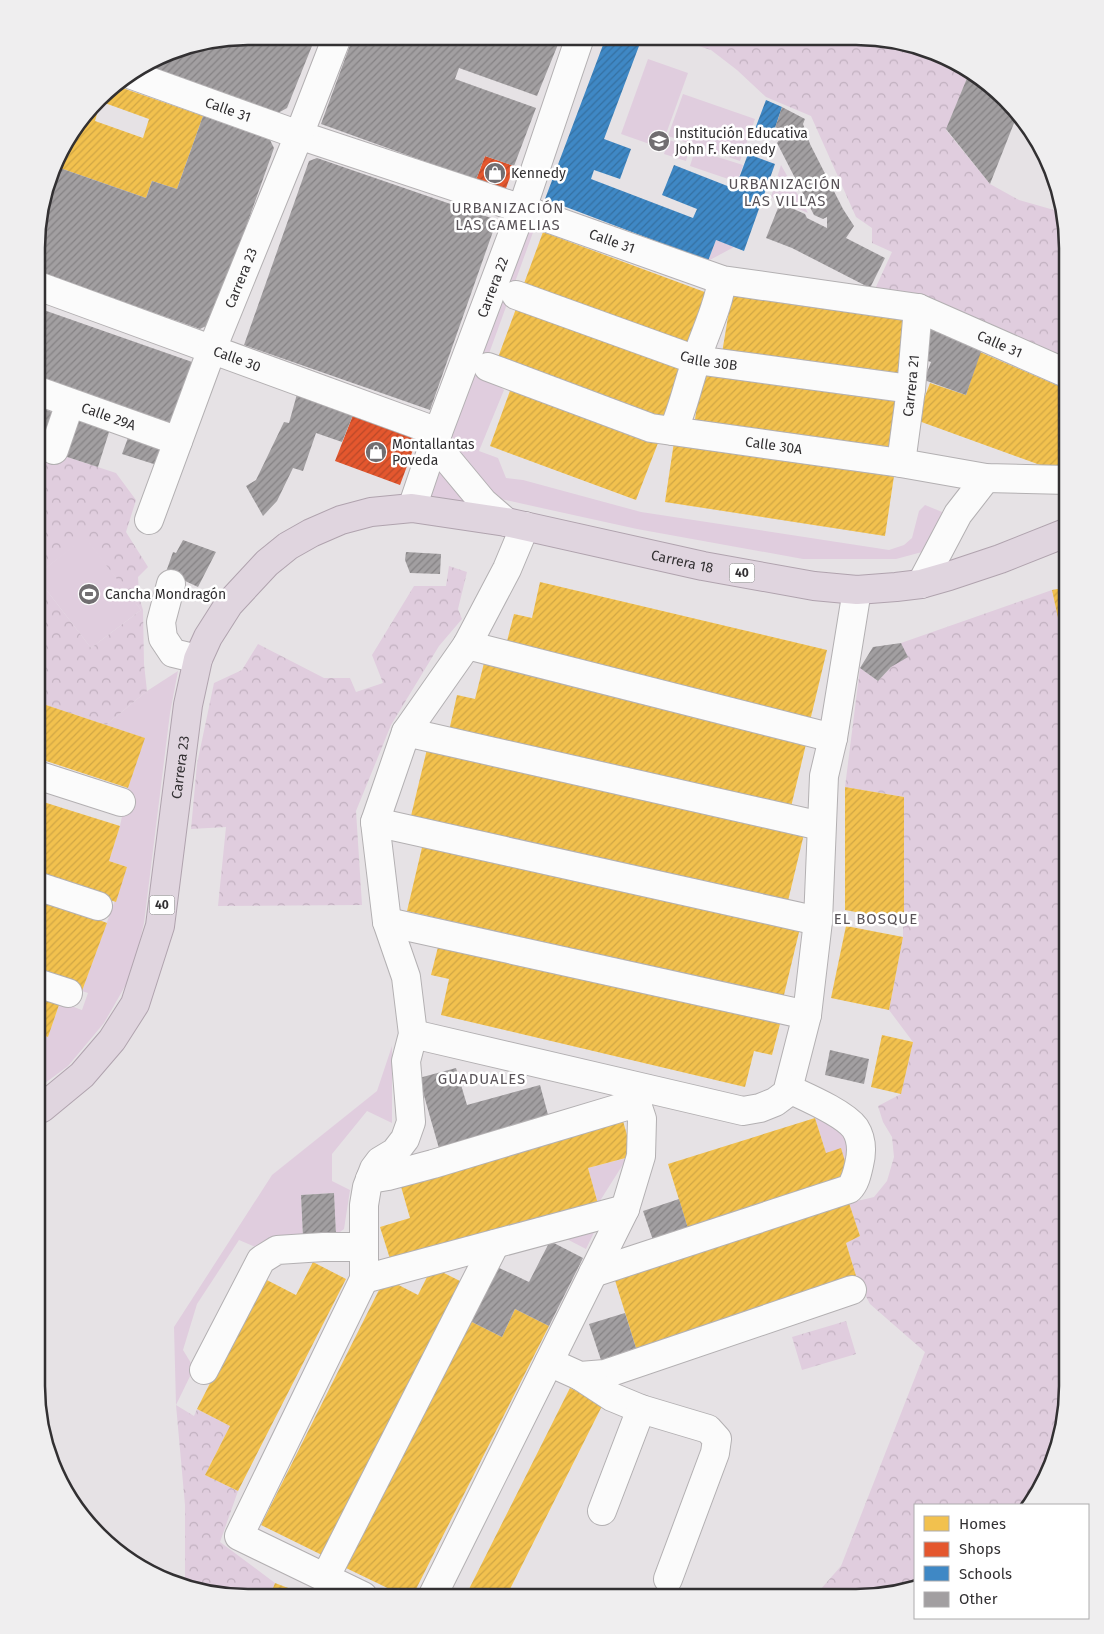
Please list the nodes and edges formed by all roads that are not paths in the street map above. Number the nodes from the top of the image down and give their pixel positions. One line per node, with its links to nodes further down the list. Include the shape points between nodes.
1 (334, 45): 4 (street, Carrera 23)
2 (577, 45): 5 (street, Carrera 22)
3 (138, 77): 4 (street, Calle 31)
4 (299, 135): 5 (street, Calle 31); 10 (street, Carrera 23)
5 (522, 209): 6 (street, Calle 31); 18 (street, Carrera 22)
6 (722, 280): 9 (street, Calle 31); 11 (street, via 720,297)
7 (45, 289): 10 (street, Calle 30)
8 (516, 295): 11 (street, Calle 30B)
9 (918, 308): 13 (street, Calle 31); 14 (street, Carrera 21)
10 (212, 349): 18 (street, Calle 30); 19 (street, Carrera 23)
11 (696, 360): 14 (street, Calle 30B); 17 (street)
12 (488, 367): 17 (street, Calle 30A, via 651,428)
13 (1059, 370)
14 (911, 390): 21 (street, Carrera 21)
15 (45, 394): 16 (street, Calle 29A)
16 (70, 403): 19 (street, Calle 29A); 20 (street)
17 (673, 431): 21 (street, Calle 30A)
18 (436, 437): 24 (street, Carrera 22); 26 (street, via 482,502)
19 (178, 441): 25 (street, Carrera 23)
20 (54, 450)
21 (901, 464): 22 (street, Calle 30A)
22 (986, 478): 23 (street, Calle 30A); 29 (street, via 958,514)
23 (1059, 480)
24 (412, 508): 26 (highway, Carrera 18 / 40); 32 (highway, Carrera 23 / 40, via 372,512 342,520 288,546 266,563 229,604)
25 (149, 520)
26 (516, 524): 30 (highway, Carrera 18 / 40, via 703,566 814,586); 31 (street, via 507,569)
27 (1059, 536): 29 (highway, Carrera 18 / 40, via 1000,559)
28 (171, 584): 32 (street, via 161,622 163,638 173,653)
29 (921, 584): 30 (highway, Carrera 18 / 40)
30 (857, 590): 34 (street)
31 (466, 645): 33 (street); 34 (street)
32 (198, 659): 49 (highway, Carrera 23 / 40, via 188,706 160,926 135,1004 112,1040 82,1075)
33 (406, 732): 37 (street); 38 (street)
34 (833, 738): 38 (street, via 824,776)
35 (45, 778): 36 (street)
36 (121, 802)
37 (374, 822): 41 (street); 42 (street)
38 (822, 826): 41 (street)
39 (45, 889): 40 (street)
40 (98, 906)
41 (818, 921): 45 (street)
42 (387, 922): 45 (street); 46 (street, via 406,977)
43 (45, 986): 44 (street)
44 (68, 993)
45 (807, 1015): 47 (street)
46 (413, 1034): 48 (street); 50 (street, via 406,1060 411,1122 395,1152 380,1161)
47 (789, 1089): 48 (street, via 776,1102 743,1111); 54 (street, via 846,1120 860,1137 861,1152 854,1184 849,1189)
48 (642, 1095): 50 (street, via 623,1107 434,1164); 51 (street, via 641,1156)
49 (45, 1106)
50 (370, 1179): 53 (street, via 364,1205)
51 (625, 1209): 52 (street); 54 (street)
52 (496, 1244): 55 (street); 62 (street)
53 (363, 1247): 55 (street); 58 (street, via 277,1250 261,1260)
54 (592, 1273): 57 (street)
55 (364, 1279): 62 (street, via 239,1536)
56 (852, 1290): 59 (street, via 606,1374)
57 (549, 1362): 59 (street); 65 (street)
58 (204, 1370)
59 (580, 1376): 60 (street, via 612,1397)
60 (641, 1409): 61 (street); 63 (street, via 708,1429 717,1439 715,1453)
61 (602, 1511)
62 (325, 1578): 64 (street)
63 (668, 1579)
64 (346, 1589)
65 (436, 1589)

